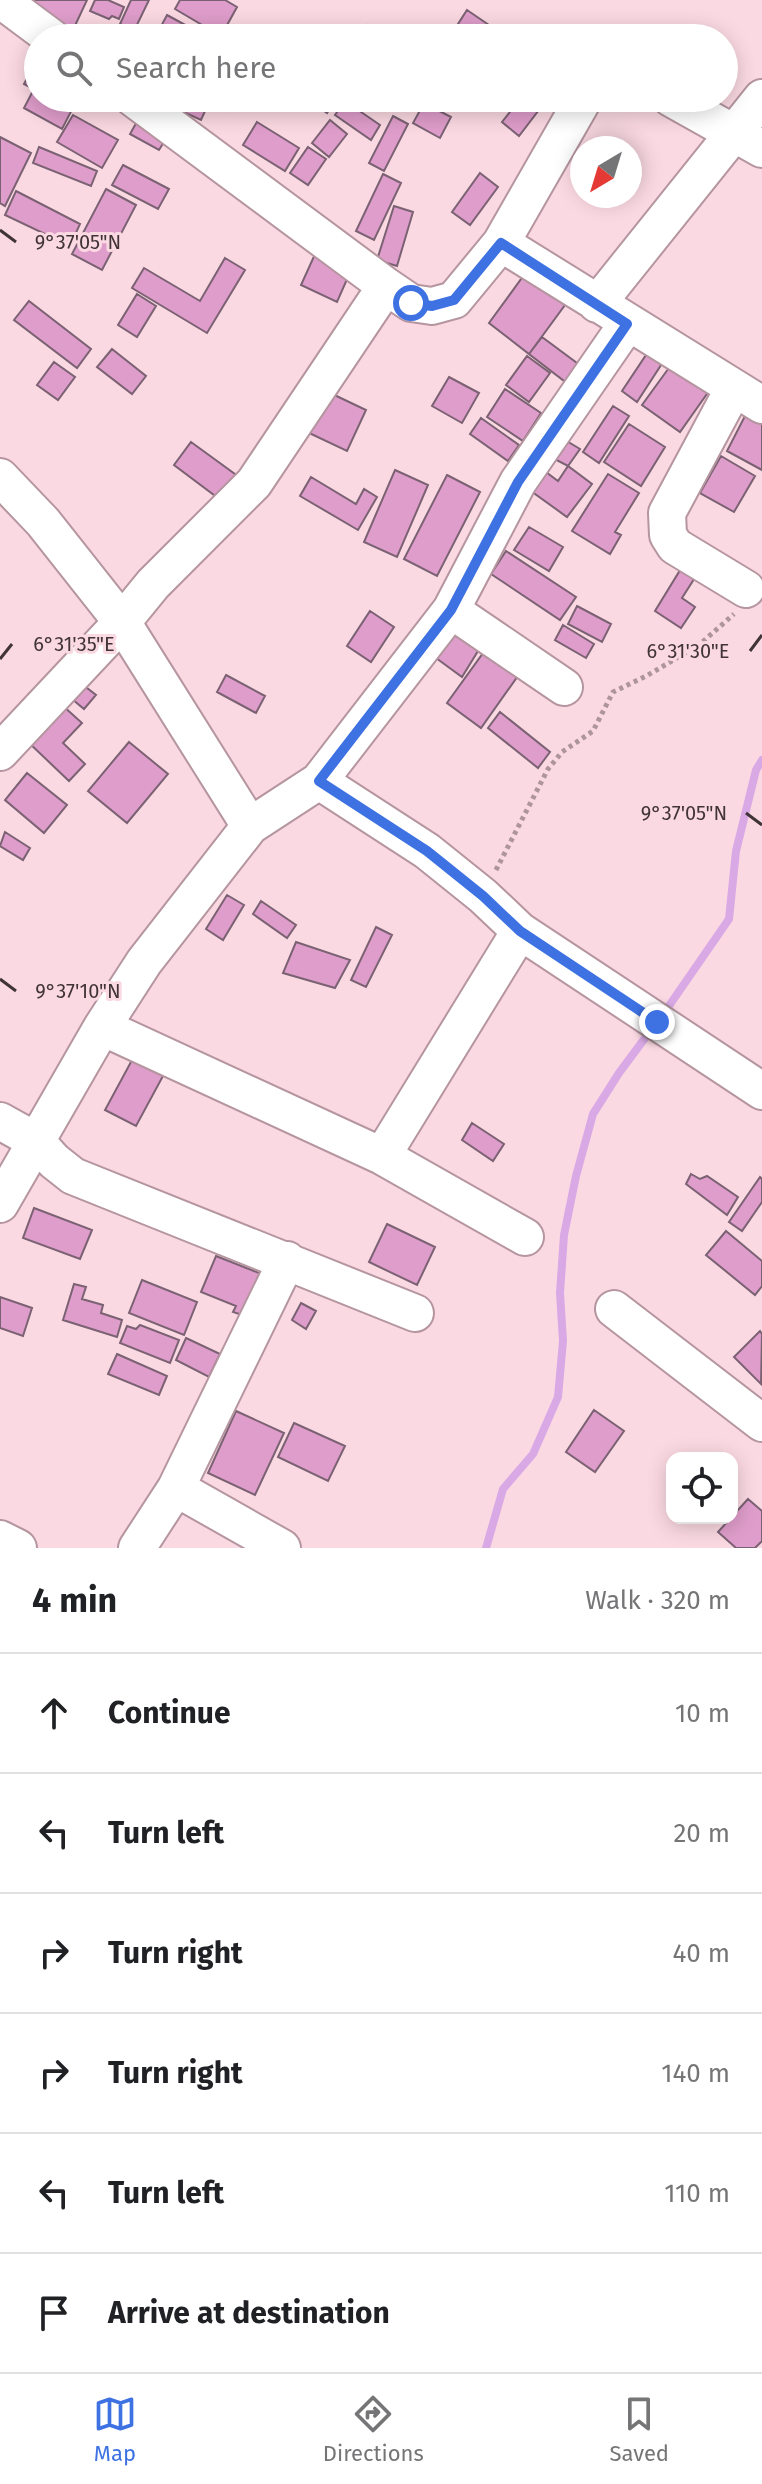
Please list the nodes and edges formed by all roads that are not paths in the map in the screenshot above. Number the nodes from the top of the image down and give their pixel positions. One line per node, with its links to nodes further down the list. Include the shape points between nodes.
1 (2, 0): 2 (street)
2 (34, 24)
3 (762, 98): 7 (street)
4 (152, 112): 9 (street)
5 (576, 112): 8 (street)
6 (697, 112): 7 (street)
7 (748, 140): 10 (street)
8 (501, 243): 9 (street, via 454,300 432,306 411,303); 10 (street)
9 (386, 286): 16 (street, via 254,483)
10 (597, 304): 11 (street)
11 (627, 324): 12 (street); 15 (street, via 518,482)
12 (748, 397): 14 (street, via 667,513 668,535 675,546)
13 (0, 477): 16 (street)
14 (744, 598)
15 (451, 610): 17 (street); 19 (street)
16 (122, 622): 18 (street); 20 (street)
17 (564, 687)
18 (0, 752)
19 (319, 781): 20 (street); 21 (street, via 427,851)
20 (250, 826): 22 (street, via 161,939)
21 (520, 931): 23 (street); 26 (street)
22 (102, 1027): 25 (street); 26 (street)
23 (762, 1091)
24 (0, 1121): 25 (street)
25 (36, 1141): 27 (street); 29 (street, via 73,1176)
26 (382, 1156): 28 (street)
27 (0, 1204)
28 (525, 1237)
29 (287, 1260): 31 (street); 33 (street)
30 (614, 1309): 32 (street)
31 (415, 1313)
32 (762, 1423)
33 (176, 1488): 36 (street); 37 (street)
34 (0, 1539): 35 (street)
35 (18, 1548)
36 (137, 1548)
37 (282, 1548)

